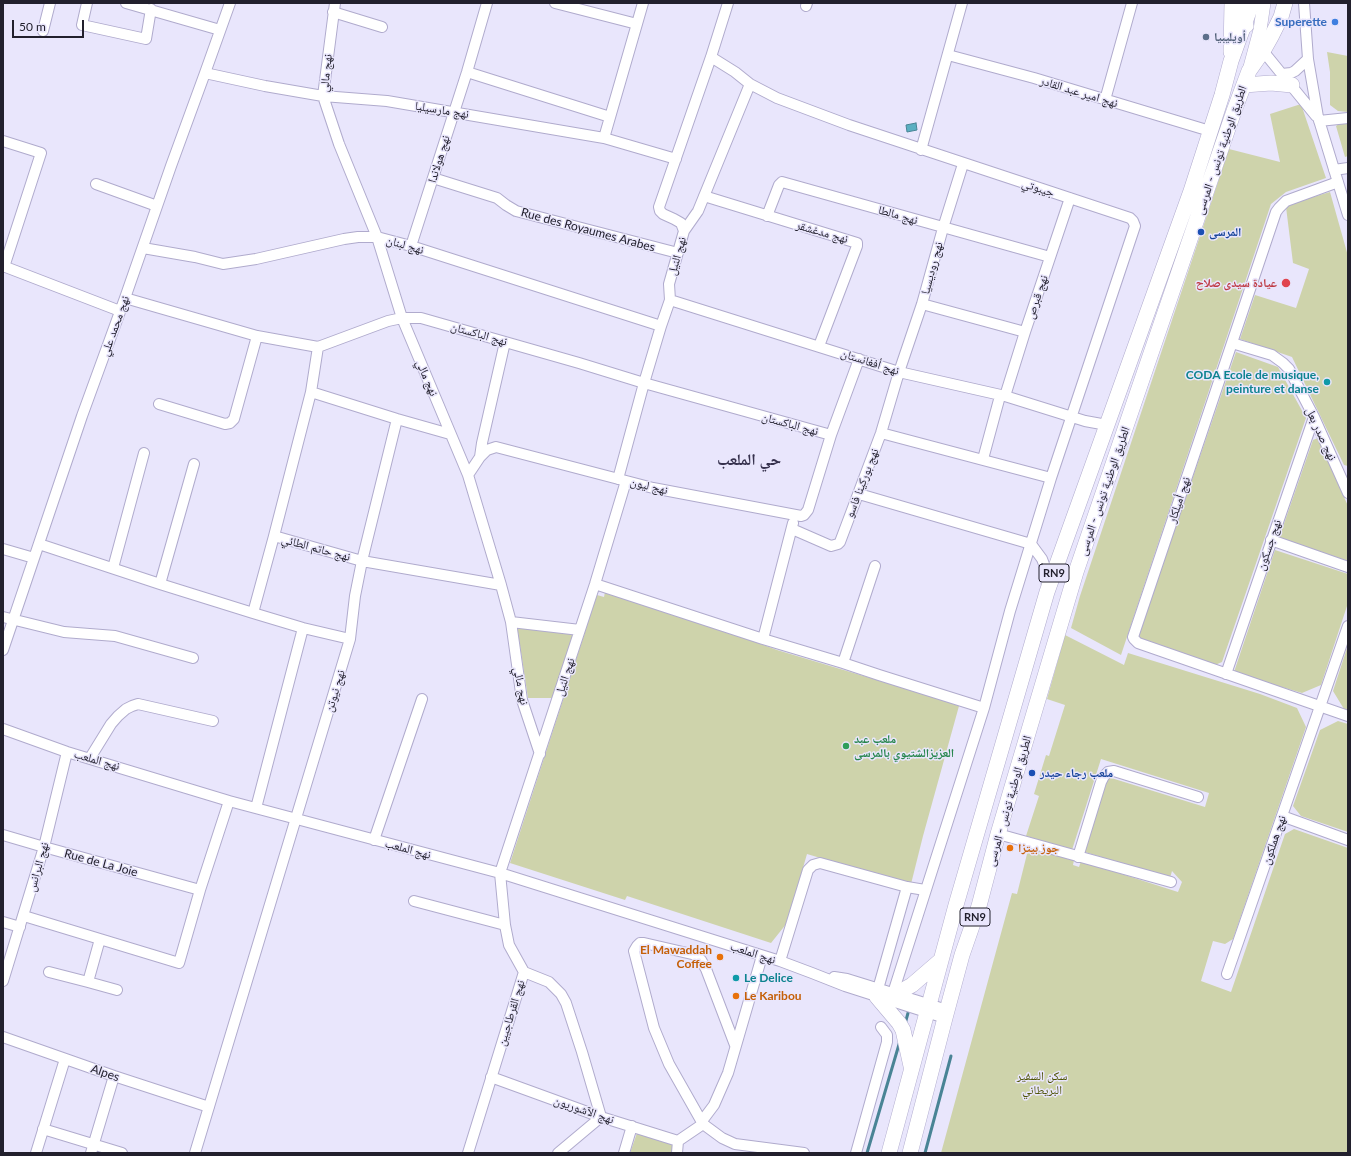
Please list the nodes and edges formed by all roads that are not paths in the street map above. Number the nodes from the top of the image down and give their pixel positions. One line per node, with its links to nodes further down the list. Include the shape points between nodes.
1 (50, 3): 22 (street)
2 (86, 3): 17 (street, via 82,25 146,39)
3 (126, 3): 17 (street)
4 (230, 3): 21 (street, نهج محمد علي)
5 (487, 3): 28 (street, نهج هولاندا)
6 (555, 3): 19 (street)
7 (643, 3): 19 (street)
8 (728, 3): 25 (street, نهج النيل)
9 (962, 3): 24 (street)
10 (1132, 3): 34 (street)
11 (1252, 3): 18 (highway, الطريق الوطنية تونس - المرسى / RN9)
12 (1264, 3): 23 (main road)
13 (1285, 3): 23 (highway, الطريق الوطنية تونس - المرسى / RN9, via 1277,27)
14 (1304, 3): 26 (street)
15 (1231, 4): 18 (main road); 27 (highway)
16 (334, 8): 20 (street); 33 (street, نهج مالي)
17 (151, 9): 21 (street)
18 (1245, 22): 23 (main road); 27 (highway, الطريق الوطنية تونس - المرسى / RN9)
19 (637, 24): 36 (street)
20 (382, 27)
21 (220, 30): 29 (street, نهج محمد علي)
22 (42, 31)
23 (1260, 46): 30 (street); 32 (highway, الطريق الوطنية تونس - المرسى / RN9)
24 (948, 55): 34 (street, نهج امير عبد القادر); 42 (street)
25 (711, 57): 31 (street, جيبوتي); 43 (street, نهج النيل)
26 (1308, 59): 30 (street); 38 (street)
27 (1231, 61): 39 (highway, الطريق الوطنية تونس - المرسى / RN9)
28 (468, 72): 35 (street, نهج هولاندا); 36 (street)
29 (205, 73): 33 (street, نهج مارسيليا); 52 (street, نهج محمد علي)
30 (1287, 79): 32 (highway); 38 (street)
31 (750, 84): 42 (street, جيبوتي, via 777,98); 50 (street)
32 (1244, 85): 141 (highway, الطريق الوطنية تونس - المرسى / RN9, via 1076,572)
33 (323, 96): 35 (street, نهج مارسيليا, via 387,101); 57 (street, نهج مالي, via 339,144)
34 (1105, 100): 39 (street, نهج امير عبد القادر)
35 (454, 112): 40 (street, نهج مارسيليا); 47 (street, نهج هولاندا)
36 (610, 117): 40 (street)
37 (1348, 118): 38 (street)
38 (1318, 119): 46 (street)
39 (1210, 131): 84 (highway, الطريق الوطنية تونس - المرسى / RN9)
40 (604, 138): 43 (street, نهج مارسيليا)
41 (3, 141): 62 (street, via 41,153)
42 (921, 150): 44 (street, جيبوتي)
43 (676, 159): 56 (street, نهج النيل, via 659,207 663,214 681,223)
44 (963, 164): 51 (street, جيبوتي); 55 (street, نهج روديسيا)
45 (1348, 168): 46 (street)
46 (1334, 170): 48 (street)
47 (433, 178): 58 (street, نهج هولاندا); 60 (street, Rue des Royaumes Arabes, via 497,198 516,211)
48 (1338, 182): 53 (street); 72 (street, نهج أميلكار, via 1286,201 1279,208)
49 (96, 184): 52 (street)
50 (704, 196): 54 (street, نهج مدغشقر); 56 (street, via 698,212)
51 (1070, 198): 61 (street, نهج قبرص); 81 (street, جيبوتي, via 1130,218 1134,226)
52 (157, 206): 59 (street, نهج محمد علي)
53 (1348, 215)
54 (767, 216): 55 (street, نهج مالطا, via 778,185 782,182); 73 (street, نهج مدغشقر, via 858,244)
55 (943, 228): 61 (street, نهج مالطا); 65 (street, نهج روديسيا)
56 (684, 231): 60 (street, نهج النيل)
57 (377, 237): 58 (street, نهج لبنان); 59 (street, نهج لبنان, via 344,239 223,264); 67 (street, نهج مالي)
58 (411, 246): 68 (street, نهج لبنان)
59 (143, 248): 63 (street, نهج محمد علي)
60 (678, 253): 64 (street, نهج النيل, via 669,284)
61 (1050, 257): 69 (street, نهج قبرص)
62 (4, 267): 66 (street)
63 (126, 298): 66 (street, نهج محمد علي); 70 (street)
64 (670, 300): 68 (street, نهج النيل); 73 (street, نهج أفغانستان)
65 (922, 304): 69 (street); 76 (street, نهج روديسيا)
66 (120, 311): 102 (street, نهج محمد علي)
67 (402, 318): 71 (street, نهج الباكستان, via 421,318); 74 (street, نهج الباكستان); 86 (street, نهج مالي)
68 (661, 326): 77 (street, نهج النيل)
69 (1025, 332): 79 (street, نهج قبرص)
70 (257, 336): 74 (street); 80 (street, via 234,419 230,423 225,424)
71 (505, 342): 77 (street, نهج الباكستان); 89 (street)
72 (1232, 343): 82 (street, نهج صدر بعل, via 1272,355 1283,363 1289,369); 126 (street, نهج أميلكار, via 1133,637 1135,642)
73 (819, 346): 75 (street, نهج أفغانستان)
74 (318, 347): 78 (street, نهج حاتم الطائي)
75 (859, 359): 76 (street, نهج أفغانستان); 87 (street)
76 (899, 372): 79 (street, نهج أفغانستان); 85 (street, نهج بوركينا فاسو)
77 (644, 383): 87 (street, نهج الباكستان); 94 (street, نهج النيل)
78 (311, 392): 83 (street); 100 (street, نهج حاتم الطائي)
79 (1002, 396): 81 (street, نهج أفغانستان); 90 (street, نهج قبرص)
80 (159, 404)
81 (1072, 417): 84 (street, نهج أفغانستان); 93 (street, جيبوتي)
82 (1314, 417): 95 (street, نهج صدر بعل); 101 (street, نهج جسكون)
83 (397, 419): 86 (street); 106 (street, نهج نيوتن)
84 (1107, 425): 113 (highway, الطريق الوطنية تونس - المرسى / RN9)
85 (881, 433): 90 (street); 97 (street, نهج بوركينا فاسو)
86 (450, 434): 92 (street, نهج مالي)
87 (831, 435): 98 (street, via 808,510)
88 (144, 453): 109 (street)
89 (480, 457): 92 (street); 94 (street, نهج ليون, via 487,450 496,447)
90 (983, 459): 93 (street)
91 (194, 464): 110 (street)
92 (468, 475): 112 (street, نهج مالي)
93 (1051, 478): 103 (street, جيبوتي)
94 (622, 480): 98 (street, نهج ليون); 111 (street, نهج النيل)
95 (1345, 480): 96 (street, نهج صدر بعل)
96 (1348, 493)
97 (859, 494): 99 (street, نهج بوركينا فاسو, via 840,542 835,546); 103 (street)
98 (800, 515): 99 (street)
99 (792, 530): 122 (street)
100 (274, 536): 106 (street, نهج حاتم الطائي); 114 (street)
101 (1271, 540): 108 (street); 126 (street, نهج جسكون)
102 (39, 544): 105 (street, نهج محمد علي); 109 (street)
103 (1031, 544): 113 (street, via 1045,567); 129 (street, جيبوتي)
104 (3, 549): 105 (street)
105 (34, 558): 116 (street, نهج محمد علي)
106 (362, 561): 112 (street, نهج حاتم الطائي); 121 (street, نهج نيوتن)
107 (875, 566): 125 (street)
108 (1348, 567)
109 (113, 568): 110 (street)
110 (160, 584): 114 (street)
111 (595, 584): 120 (street, نهج النيل); 122 (street)
112 (501, 585): 117 (street, نهج مالي)
113 (1047, 592): 159 (highway, الطريق الوطنية تونس - المرسى / RN9)
114 (253, 613): 119 (street)
115 (3, 617): 116 (street)
116 (14, 620): 123 (street, نهج محمد علي); 124 (street, via 64,632 115,636)
117 (511, 622): 120 (street); 134 (street, نهج مالي, via 522,700)
118 (1348, 626): 128 (street, نهج هملكون)
119 (303, 628): 121 (street); 138 (street)
120 (580, 630): 134 (street, نهج النيل)
121 (350, 639): 140 (street, نهج نيوتن)
122 (763, 639): 125 (street)
123 (3, 650)
124 (193, 658)
125 (843, 662): 129 (street, via 879,676)
126 (1226, 674): 128 (street, نهج أميلكار)
127 (422, 699): 143 (street)
128 (1320, 706): 130 (street, نهج أميلكار); 139 (street, نهج هملكون)
129 (984, 708): 151 (street, جيبوتي)
130 (1348, 716)
131 (213, 721): 135 (street, via 138,704 126,709 111,724)
132 (3, 729): 133 (street, نهج الملعب)
133 (67, 752): 135 (street, نهج الملعب); 145 (street, نهج البرانس)
134 (540, 754): 147 (street, نهج النيل)
135 (90, 758): 137 (street, نهج الملعب)
136 (1198, 797): 146 (street, via 1114,771 1108,772 1101,782)
137 (229, 800): 138 (street, نهج الملعب); 150 (street)
138 (256, 808): 140 (street, نهج الملعب)
139 (1282, 816): 144 (street); 163 (street, نهج هملكون)
140 (296, 819): 143 (street, نهج الملعب); 178 (street, نهج نيوتن)
141 (998, 834): 146 (street); 170 (highway, الطريق الوطنية تونس - المرسى / RN9)
142 (3, 835): 145 (street, Rue de La Joie)
143 (374, 840): 147 (street, نهج الملعب)
144 (1348, 840)
145 (44, 848): 150 (street, Rue de La Joie); 153 (street, نهج البرانس)
146 (1078, 857): 148 (street)
147 (500, 873): 155 (street, نهج القرطاجيين); 158 (street, نهج الملعب)
148 (1172, 882)
149 (907, 887): 151 (street); 160 (street, via 820,863 813,865 808,870); 167 (street)
150 (200, 890): 157 (street, via 179,963)
151 (925, 890): 168 (street, جيبوتي)
152 (414, 901): 155 (street)
153 (24, 916): 156 (street, نهج البرانس); 157 (street)
154 (3, 922): 156 (street)
155 (505, 925): 162 (street, نهج القرطاجيين, via 509,945)
156 (20, 926): 164 (street, نهج البرانس)
157 (100, 939): 165 (street)
158 (762, 956): 160 (street, نهج الملعب); 173 (street)
159 (942, 959): 168 (highway, via 912,985); 169 (highway, الطريق الوطنية تونس - المرسى / RN9)
160 (780, 961): 167 (street, نهج الملعب, via 845,986)
161 (49, 972): 165 (street)
162 (524, 972): 177 (street, نهج القرطاجيين); 179 (street, via 549,982 566,1003)
163 (1227, 974)
164 (3, 980)
165 (88, 982): 166 (street)
166 (117, 990)
167 (878, 993): 168 (street, نهج الملعب); 169 (street, نهج الملعب); 175 (highway, via 903,1030)
168 (895, 994): 169 (street, نهج الملعب)
169 (928, 1008): 170 (street, نهج الملعب); 175 (highway, الطريق الوطنية تونس - المرسى / RN9)
170 (946, 1014): 196 (highway, الطريق الوطنية تونس - المرسى / RN9)
171 (881, 1027): 194 (street, via 887,1035 887,1042)
172 (3, 1037): 174 (street, Alpes)
173 (735, 1045): 180 (street, via 728,1073); 180 (street, via 702,960 696,955 644,943 636,946 634,951 654,1028 669,1064)
174 (64, 1059): 176 (street, Alpes); 182 (street)
175 (912, 1068): 195 (highway, الطريق الوطنية تونس - المرسى / RN9)
176 (114, 1076): 178 (street, Alpes); 184 (street)
177 (491, 1077): 179 (street, نهج الآشوريون); 189 (street, نهج القرطاجيين)
178 (208, 1107): 188 (street, نهج نيوتن)
179 (600, 1116): 181 (street, نهج الآشوريون); 190 (street)
180 (703, 1123): 183 (street); 185 (street)
181 (632, 1126): 183 (street, نهج الآشوريون); 191 (street)
182 (43, 1129): 184 (street); 186 (street)
183 (678, 1141): 192 (street)
184 (92, 1149): 187 (street)
185 (738, 1149): 193 (street)
186 (36, 1153)
187 (122, 1153)
188 (195, 1153)
189 (468, 1153)
190 (558, 1153)
191 (624, 1153)
192 (677, 1153)
193 (804, 1153)
194 (856, 1153)
195 (889, 1153)
196 (910, 1153)

